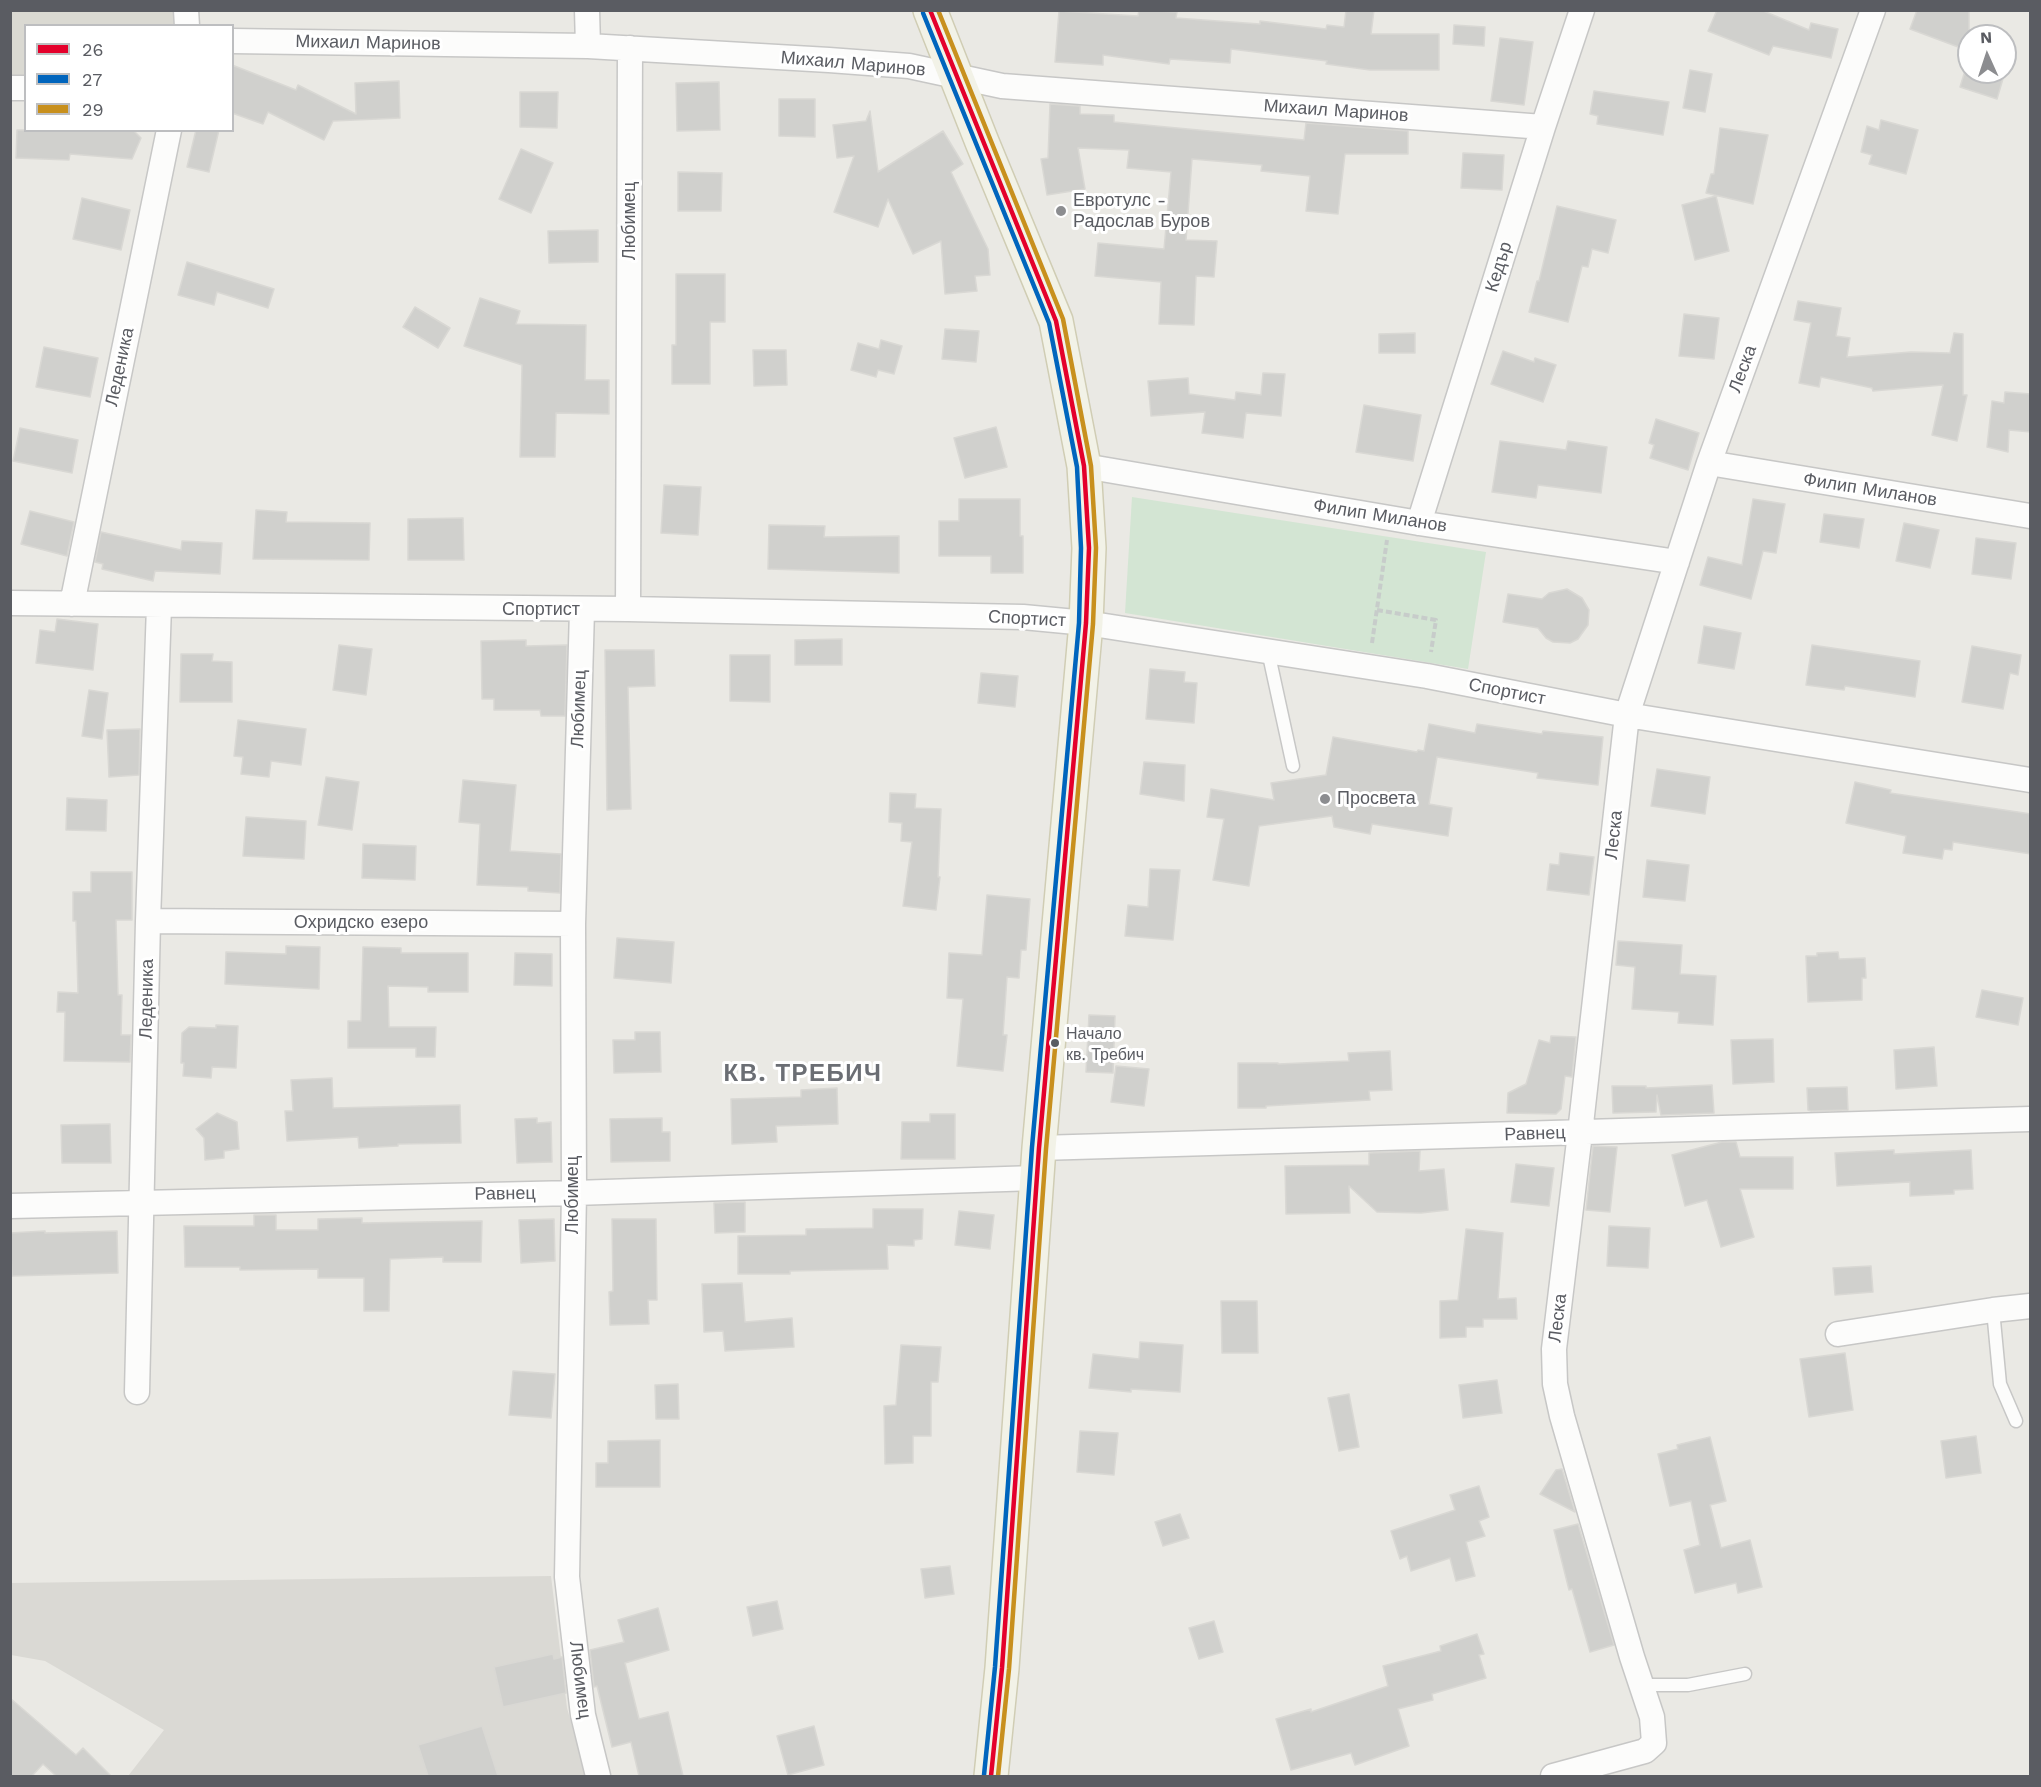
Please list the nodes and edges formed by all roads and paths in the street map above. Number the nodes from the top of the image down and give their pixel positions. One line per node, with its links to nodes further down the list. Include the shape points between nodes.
1 (587, 10): 6 (street)
2 (930, 10): 8 (main road)
3 (1582, 10): 9 (street, Кедър)
4 (1873, 10): 11 (street, Леска)
5 (234, 41): 6 (street, Михаил Маринов)
6 (588, 46): 7 (street, Михаил Маринов)
7 (630, 48): 8 (street, Михаил Маринов, via 909,66); 20 (street, Любимец)
8 (955, 76): 9 (street, Михаил Маринов, via 1002,86); 12 (main road, via 1056,321)
9 (1543, 127): 15 (street, Кедър)
10 (169, 132): 18 (street, Леденика)
11 (1709, 463): 13 (street, Филип Миланов); 16 (street, Леска)
12 (1084, 466): 14 (street, Филип Миланов); 23 (main road, via 1089,548)
13 (2031, 516)
14 (1391, 519): 15 (street, Филип Миланов); 22 (path)
15 (1419, 523): 16 (street, Филип Миланов)
16 (1677, 562): 27 (street, Леска)
17 (10, 603): 18 (street, Спортист)
18 (72, 604): 19 (street, Спортист)
19 (159, 606): 21 (street, Спортист); 30 (street, Леденика)
20 (628, 609): 21 (street, Спортист); 23 (street, Спортист, via 1023,617)
21 (582, 610): 31 (street, Любимец)
22 (1377, 610): 25 (path); 26 (path, via 1436,620)
23 (1086, 623): 24 (street, Спортист); 34 (main road)
24 (1268, 651): 25 (street, Спортист); 28 (lane)
25 (1369, 667): 26 (street, Спортист)
26 (1427, 676): 27 (street, Спортист)
27 (1627, 714): 29 (street, Спортист); 33 (street, Леска)
28 (1293, 766)
29 (2031, 780)
30 (148, 921): 31 (street, Охридско езеро); 36 (street, Леденика)
31 (573, 924): 35 (street, Любимец)
32 (2031, 1119): 33 (street, Равнец)
33 (1580, 1133): 34 (street, Равнец); 44 (street, Леска, via 1554,1348 1555,1384)
34 (1038, 1163): 35 (street, Равнец); 46 (main road)
35 (574, 1193): 36 (street, Равнец); 45 (street, Любимец, via 567,1577 584,1715)
36 (143, 1203): 37 (street, Равнец); 41 (street, Леденика)
37 (10, 1206)
38 (2031, 1306): 39 (street)
39 (1994, 1310): 40 (street); 42 (lane, via 2000,1384)
40 (1838, 1334)
41 (137, 1392)
42 (2016, 1421)
43 (1745, 1674): 44 (lane, via 1688,1685)
44 (1643, 1685): 47 (street, Леска, via 1654,1743 1645,1751)
45 (598, 1776)
46 (991, 1776)
47 (1553, 1776)

